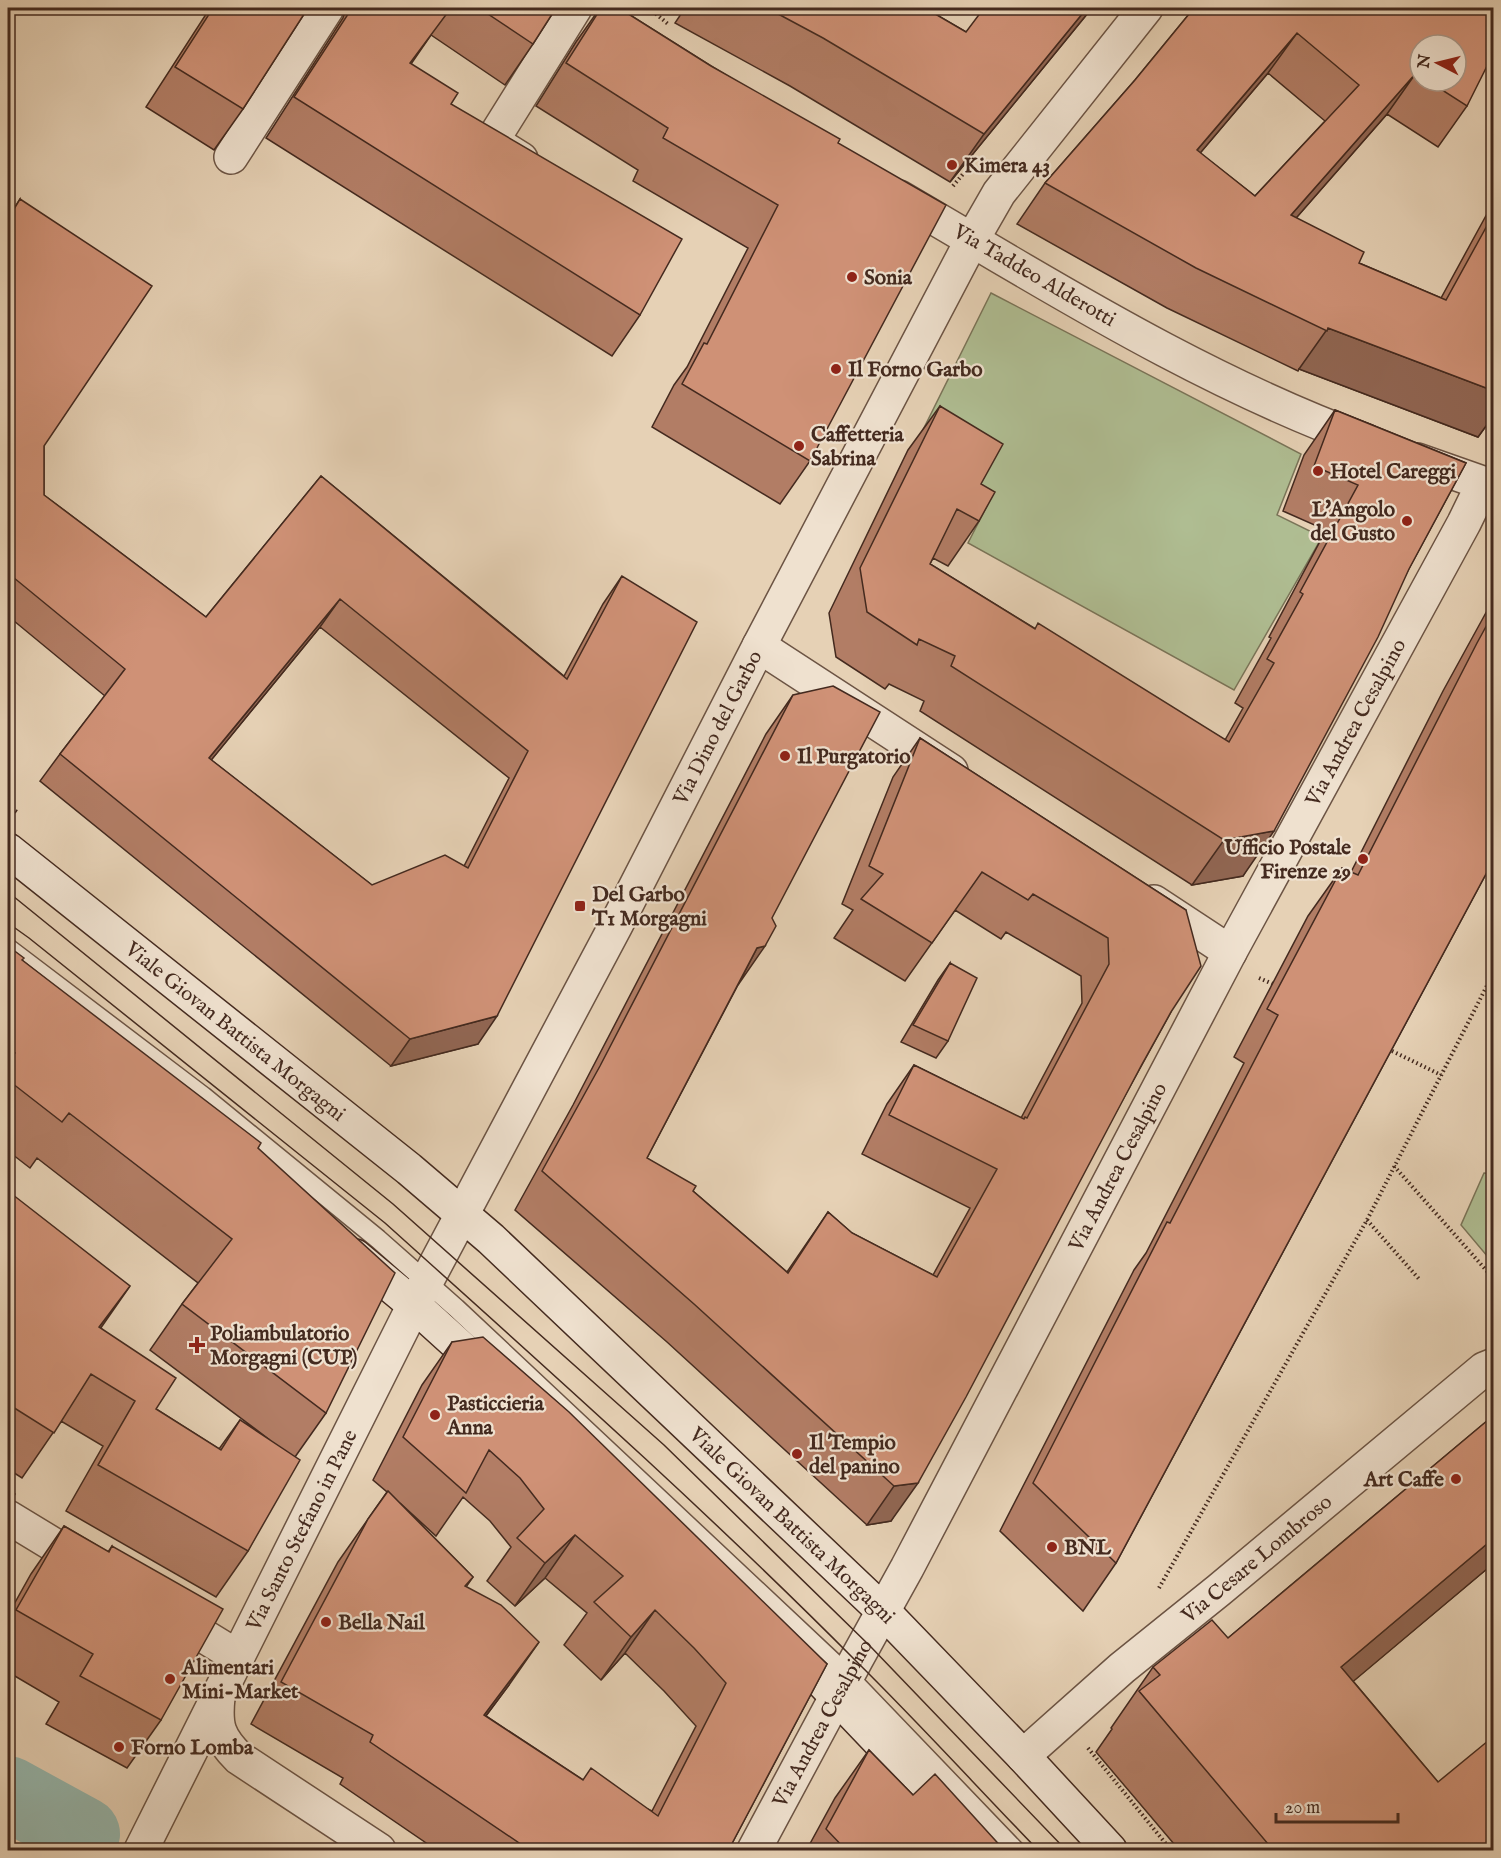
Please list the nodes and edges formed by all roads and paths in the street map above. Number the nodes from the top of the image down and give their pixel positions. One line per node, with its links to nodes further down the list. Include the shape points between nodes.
1 (327, 8): 6 (street)
2 (575, 8): 7 (street, via 492,141)
3 (649, 8): 5 (path)
4 (1146, 8): 9 (street, Via Dino del Garbo, via 999,193)
5 (668, 24)
6 (231, 157)
7 (551, 177)
8 (870, 179): 9 (street, Via Taddeo Alderotti)
9 (972, 240): 10 (street, Via Taddeo Alderotti, via 1148,339 1276,405); 11 (street, Via Dino del Garbo)
10 (1488, 486): 16 (street, Via Andrea Cesalpino, via 1464,523)
11 (759, 646): 12 (street); 24 (street, Via Dino del Garbo)
12 (974, 786)
13 (8, 850): 24 (street, Viale Giovan Battista Morgagni)
14 (1134, 889): 16 (street)
15 (8, 948): 28 (lane, via 203,1096 378,1239)
16 (1230, 951): 34 (street, Via Andrea Cesalpino)
17 (1494, 972): 21 (path)
18 (1258, 978): 19 (path)
19 (1272, 984)
20 (1384, 1048): 21 (path)
21 (1441, 1075): 22 (path)
22 (1394, 1166): 25 (path); 26 (path)
23 (293, 1207): 28 (street)
24 (463, 1215): 28 (street); 34 (street, Viale Giovan Battista Morgagni)
25 (1367, 1220): 27 (path); 32 (path)
26 (1494, 1279)
27 (1419, 1280)
28 (420, 1293): 35 (street, Via Santo Stefano in Pane); 36 (street, via 807,1666)
29 (1494, 1365): 39 (street, Via Cesare Lombroso, via 1484,1369 1156,1640)
30 (8, 1517): 31 (street)
31 (117, 1584)
32 (1155, 1594)
33 (147, 1602): 35 (street)
34 (883, 1611): 36 (street, Via Andrea Cesalpino); 39 (street, Viale Giovan Battista Morgagni)
35 (238, 1657): 37 (street, Via Santo Stefano in Pane)
36 (842, 1686): 44 (street, Via Andrea Cesalpino); 45 (street); 46 (lane)
37 (218, 1697): 40 (street, via 219,1733 232,1751); 41 (street, Via Santo Stefano in Pane)
38 (1085, 1744): 48 (path)
39 (1023, 1756): 47 (street, Viale Giovan Battista Morgagni)
40 (247, 1762): 41 (street, via 223,1755 212,1757 188,1770); 43 (street)
41 (169, 1797): 42 (street, Via Santo Stefano in Pane)
42 (141, 1851)
43 (379, 1851)
44 (754, 1851)
45 (983, 1851)
46 (1015, 1851)
47 (1110, 1851)
48 (1171, 1851)

